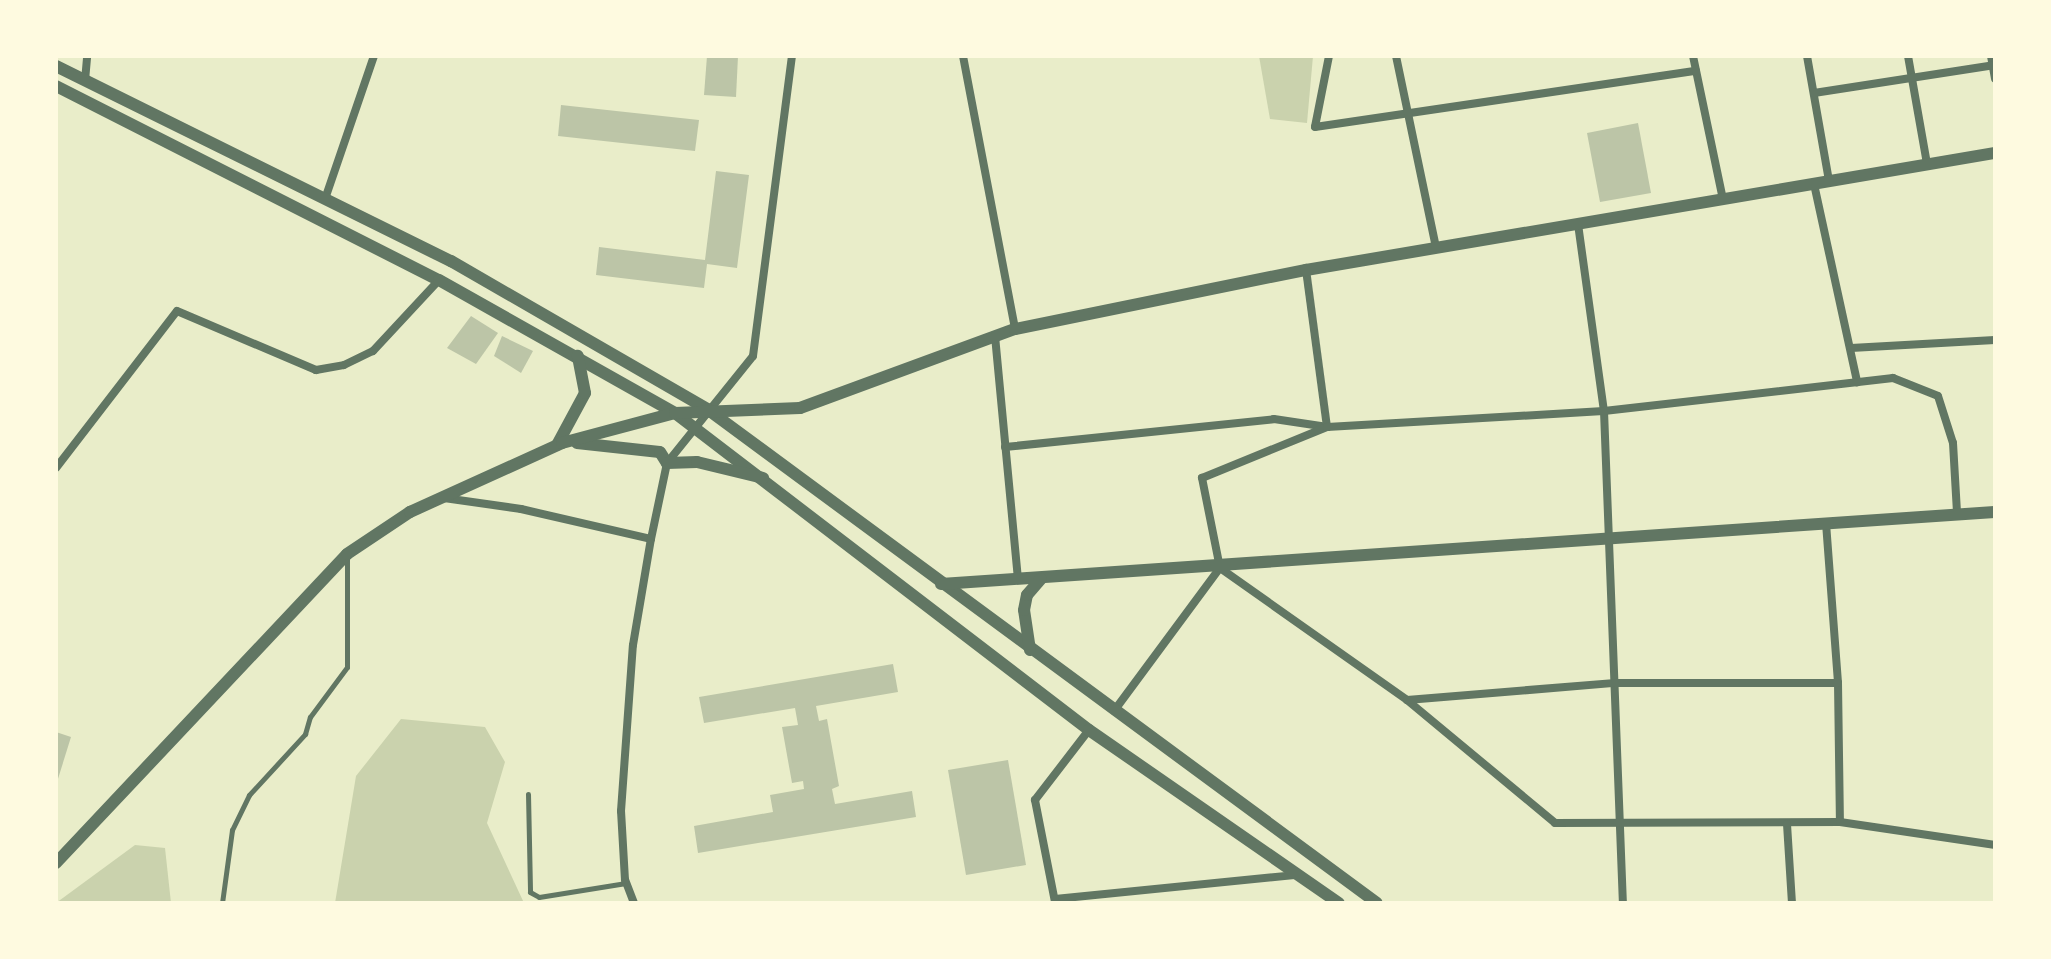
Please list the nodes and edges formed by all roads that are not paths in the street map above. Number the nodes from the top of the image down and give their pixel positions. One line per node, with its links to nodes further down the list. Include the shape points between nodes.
1 (87, 56): 15 (street)
2 (374, 56): 23 (street)
3 (792, 56): 35 (street, via 753,356)
4 (963, 56): 29 (street)
5 (1329, 56): 18 (street, via 1315,127)
6 (1396, 56): 18 (street)
7 (1693, 56): 12 (street)
8 (1807, 56): 17 (street)
9 (1908, 56): 13 (street)
10 (1993, 62): 13 (street); 14 (street)
11 (56, 66): 15 (street)
12 (1696, 71): 18 (street); 24 (street)
13 (1912, 78): 17 (street); 20 (street)
14 (1995, 79)
15 (85, 81): 23 (street)
16 (56, 86): 28 (street)
17 (1814, 93): 21 (street)
18 (1408, 117): 26 (street)
19 (1995, 153): 20 (street)
20 (1927, 164): 21 (street)
21 (1829, 181): 22 (street)
22 (1814, 184): 24 (street); 32 (street)
23 (325, 199): 35 (street, via 451,261)
24 (1723, 200): 25 (street)
25 (1578, 224): 26 (street); 36 (street)
26 (1436, 248): 27 (street)
27 (1306, 270): 29 (street); 39 (street)
28 (439, 280): 33 (street); 43 (street, via 373,351 344,365 316,370 177,311)
29 (1015, 329): 30 (street)
30 (995, 336): 35 (street, via 800,408); 41 (street)
31 (1995, 340): 32 (street)
32 (1851, 348): 34 (street)
33 (578, 356): 37 (street); 40 (street, via 585,393)
34 (1857, 382): 36 (street); 46 (street, via 1893,378 1938,396 1953,443)
35 (707, 409): 37 (street); 38 (street); 55 (street)
36 (1604, 411): 39 (street); 49 (street)
37 (675, 413): 38 (street); 40 (street)
38 (696, 427): 42 (street); 44 (street)
39 (1327, 427): 41 (street, via 1274,419); 52 (street, via 1202,478)
40 (559, 444): 42 (street, via 660,452); 45 (street)
41 (1005, 447): 54 (street)
42 (667, 463): 44 (street, via 697,462); 50 (street)
43 (56, 468)
44 (769, 480): 61 (street)
45 (442, 498): 50 (street, via 521,509); 51 (street, via 410,512)
46 (1957, 512): 47 (street); 48 (street)
47 (1995, 512)
48 (1826, 523): 49 (street); 58 (street)
49 (1609, 538): 52 (street); 57 (street)
50 (651, 539): 69 (street, via 633,645 625,739 621,811)
51 (347, 554): 67 (street); 71 (lane, via 347,667 310,717 305,734 249,795 232,830)
52 (1220, 568): 53 (street); 59 (street); 60 (street)
53 (1041, 579): 54 (street); 56 (street, via 1027,595 1024,610)
54 (1018, 580): 55 (street)
55 (941, 584): 56 (street)
56 (1030, 650): 60 (street)
57 (1615, 683): 58 (street); 59 (street); 65 (street)
58 (1838, 683): 63 (street)
59 (1407, 700): 65 (street, via 1555,823)
60 (1114, 711): 74 (street)
61 (1089, 730): 68 (street); 70 (street, via 1035,800)
62 (528, 794): 69 (lane, via 530,892 539,897)
63 (1840, 822): 64 (street); 66 (street)
64 (1787, 824): 65 (street); 76 (street)
65 (1622, 825): 75 (street)
66 (1995, 845)
67 (56, 863)
68 (1300, 874): 70 (street); 73 (street)
69 (626, 883): 72 (street)
70 (1055, 901)
71 (222, 903)
72 (634, 903)
73 (1339, 903)
74 (1377, 903)
75 (1623, 903)
76 (1792, 903)

